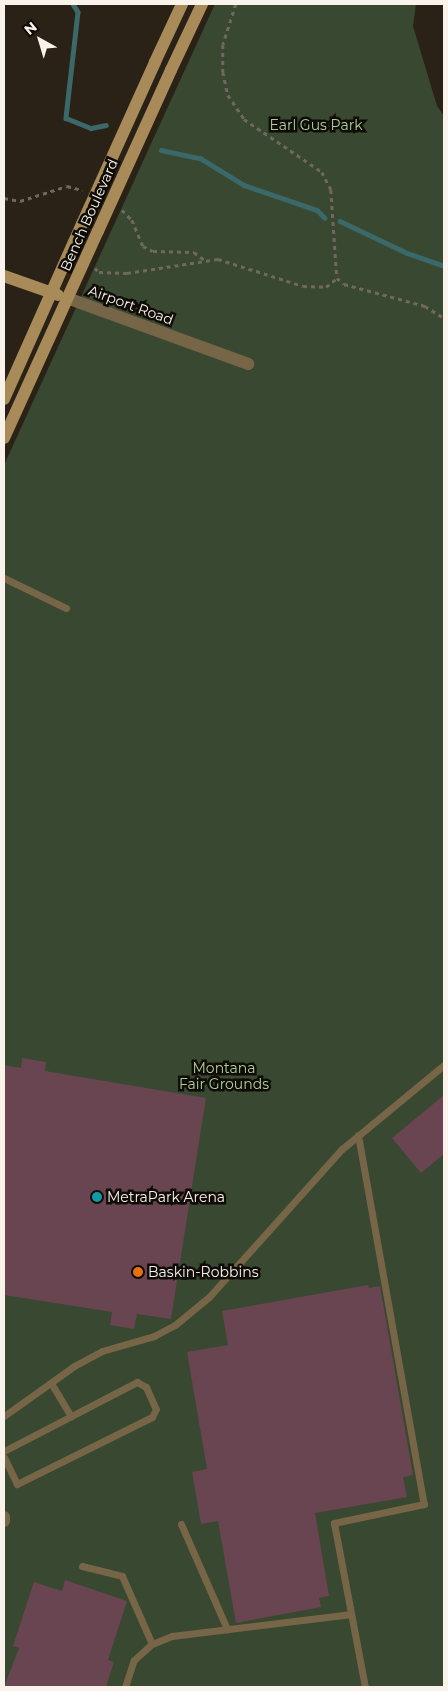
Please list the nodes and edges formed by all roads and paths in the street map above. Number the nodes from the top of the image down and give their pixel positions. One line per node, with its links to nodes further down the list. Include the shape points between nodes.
1 (182, 4): 7 (main road, bridge)
2 (202, 4): 4 (main road, Bench Boulevard, bridge)
3 (236, 4): 6 (path, via 223,45 223,72 228,95 244,119 322,172 331,190)
4 (85, 260): 6 (path, via 100,272 127,273 218,259 303,286 326,287); 8 (main road, Bench Boulevard)
5 (4, 276): 7 (main road, Airport Road)
6 (337, 278): 9 (path, via 344,284 425,306)
7 (51, 292): 8 (main road, Airport Road); 11 (main road)
8 (68, 298): 10 (street, Airport Road); 12 (main road, Bench Boulevard)
9 (444, 318)
10 (248, 364)
11 (4, 399)
12 (4, 438)
13 (4, 578): 14 (lane)
14 (66, 608)
15 (444, 1065): 16 (lane)
16 (358, 1135): 17 (lane, via 209,1297 175,1325 154,1336 102,1350); 24 (lane, via 424,1504 334,1522)
17 (51, 1383): 18 (lane); 19 (lane)
18 (4, 1416)
19 (71, 1416): 20 (lane); 21 (lane, via 137,1382 146,1387 156,1409 152,1417 17,1484)
20 (4, 1451)
21 (4, 1457)
22 (181, 1524): 25 (lane)
23 (82, 1566): 26 (lane, via 122,1576)
24 (350, 1614): 25 (lane); 28 (lane)
25 (228, 1629): 26 (lane, via 172,1636)
26 (152, 1644): 27 (lane, via 134,1660)
27 (125, 1687)
28 (365, 1687)

